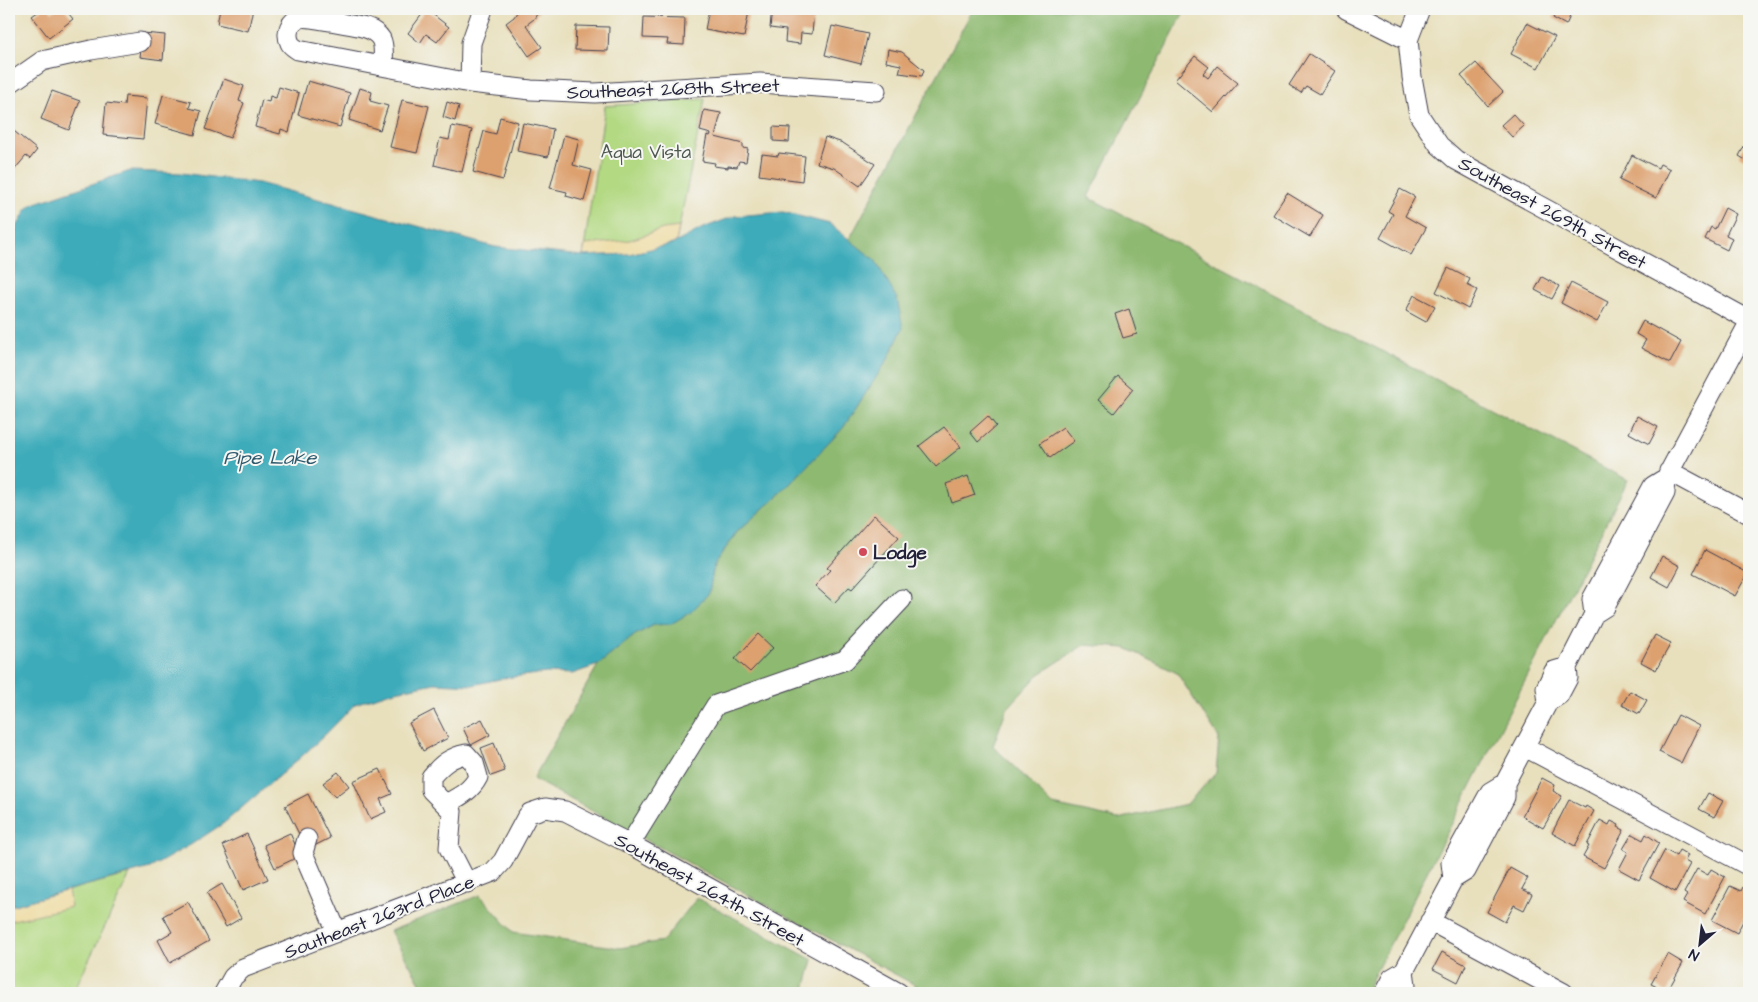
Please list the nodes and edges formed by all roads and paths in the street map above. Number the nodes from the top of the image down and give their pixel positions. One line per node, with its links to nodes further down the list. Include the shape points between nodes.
1 (482, 9): 7 (street, via 471,43)
2 (1346, 9): 4 (street)
3 (1420, 9): 4 (street)
4 (1408, 40): 10 (street, Southeast 269th Street, via 1419,115 1435,140 1456,160)
5 (140, 42): 8 (street, via 50,59 22,73)
6 (382, 66): 6 (street, Southeast 268th Street, via 298,50 290,43 288,30 292,22 304,17 367,28 382,41); 7 (street, Southeast 268th Street)
7 (470, 83): 9 (street, Southeast 268th Street, via 595,93 760,83)
8 (9, 84)
9 (876, 91)
10 (1749, 322): 11 (street)
11 (1668, 474): 12 (street); 14 (street, via 1653,486 1592,600 1594,614 1567,667 1554,671 1546,688 1548,702)
12 (1749, 514)
13 (902, 599): 18 (street, via 845,660 716,705)
14 (1524, 747): 19 (street); 21 (street, via 1505,783 1490,792 1456,855 1452,863 1453,880)
15 (446, 804): 20 (street, via 452,811 450,848)
16 (521, 824): 18 (street, Southeast 264th Street, via 530,813 552,808 565,811); 20 (street, Southeast 263rd Place, via 499,867)
17 (307, 839): 22 (street, via 303,853)
18 (630, 844): 25 (street, Southeast 264th Street)
19 (1749, 866)
20 (467, 883): 22 (street, Southeast 263rd Place)
21 (1430, 922): 23 (street); 28 (street)
22 (337, 932): 24 (street, Southeast 263rd Place, via 243,968 233,977)
23 (1404, 971): 26 (street, via 1392,978); 27 (street, via 1406,985)
24 (224, 993)
25 (899, 993)
26 (1384, 993)
27 (1401, 993)
28 (1564, 993)

